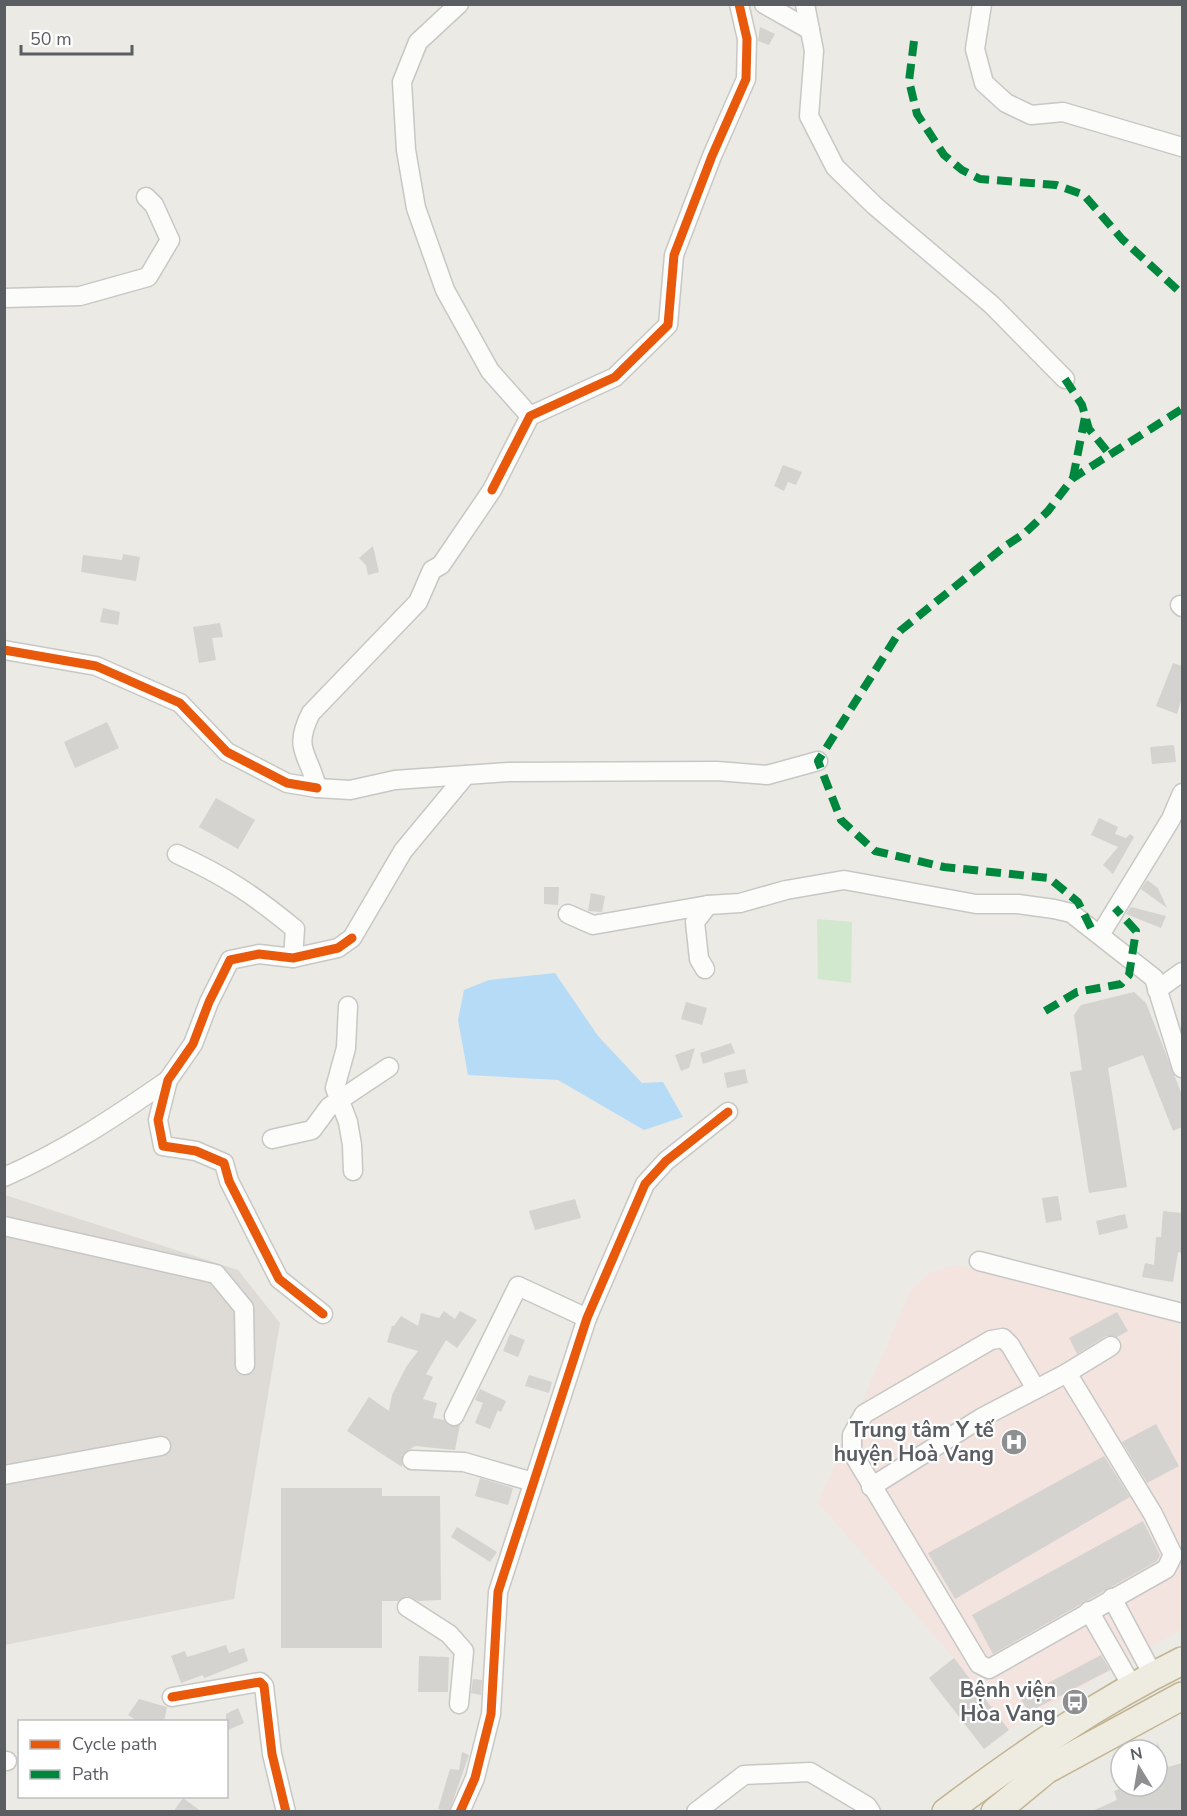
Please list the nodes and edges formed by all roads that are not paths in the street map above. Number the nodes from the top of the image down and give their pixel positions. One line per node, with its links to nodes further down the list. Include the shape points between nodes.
1 (459, 4): 11 (street, via 418,42 402,82 406,150 416,208 445,290 490,371)
2 (739, 4): 11 (street, via 747,39 746,80 674,255 668,325 615,377)
3 (764, 4): 6 (street)
4 (805, 4): 6 (street)
5 (982, 4): 7 (street, via 975,49 984,83 1006,103 1030,115 1063,112)
6 (810, 30): 10 (street, via 814,51 809,116 835,167 992,305)
7 (1182, 147)
8 (146, 197): 9 (street, via 154,205 170,240 148,276 80,296)
9 (4, 298)
10 (1065, 379)
11 (530, 417): 15 (street, via 492,490 441,565 432,570 418,602 311,713 300,734)
12 (4, 650): 15 (street, via 96,666 170,698 180,703 227,752 286,783)
13 (818, 761): 14 (street, via 766,775 717,771)
14 (466, 775): 15 (street, via 395,780 350,790); 21 (street, via 403,851 352,938 338,948)
15 (317, 788)
16 (1182, 793): 20 (street, via 1171,819)
17 (177, 854): 21 (street, via 224,875 295,929)
18 (708, 905): 19 (street, via 593,925); 20 (street, via 740,903 844,879 976,903 1054,909 1071,913); 22 (street, via 695,922 699,959)
19 (568, 914)
20 (1100, 935): 24 (street, via 1154,978)
21 (293, 958): 28 (street, via 259,954 230,960 208,1002 194,1044)
22 (705, 969)
23 (1182, 972): 24 (street)
24 (1157, 990): 27 (street)
25 (348, 1006): 29 (street, via 346,1048 335,1088)
26 (389, 1067): 29 (street)
27 (1182, 1068)
28 (168, 1080): 33 (street, via 102,1127 46,1159); 37 (street, via 158,1120 163,1146 196,1151 224,1163 229,1181 279,1280)
29 (340, 1101): 31 (street, via 329,1107 312,1130); 32 (street, via 352,1146)
30 (728, 1112): 38 (street, via 666,1161 645,1184)
31 (272, 1139)
32 (353, 1171)
33 (4, 1177)
34 (4, 1226): 40 (street, via 216,1274 244,1308)
35 (979, 1261): 36 (street)
36 (1182, 1312)
37 (323, 1314)
38 (586, 1318): 43 (street, via 518,1286); 47 (street)
39 (1111, 1346): 41 (street)
40 (245, 1365)
41 (1067, 1373): 42 (street); 49 (street, via 1153,1514 1173,1555 1166,1569)
42 (1036, 1389): 48 (street, via 981,1418); 48 (street, via 1003,1338 991,1341 864,1414 852,1435 852,1452)
43 (454, 1416)
44 (161, 1446): 46 (street)
45 (412, 1460): 47 (street, via 464,1462)
46 (4, 1475)
47 (533, 1482): 58 (street, via 498,1592 490,1714 475,1778)
48 (872, 1487): 51 (street, via 979,1664 989,1669)
49 (1112, 1598): 51 (street); 53 (street)
50 (407, 1606): 56 (street, via 449,1635 464,1651)
51 (1089, 1611): 53 (street)
52 (1182, 1661): 53 (highway)
53 (1143, 1681): 61 (highway, via 1027,1751)
54 (1182, 1696): 62 (highway, via 1046,1770)
55 (172, 1697): 57 (street, via 260,1682 264,1686 272,1754)
56 (459, 1704)
57 (286, 1812)
58 (460, 1812)
59 (696, 1812): 60 (street, via 744,1775 810,1772)
60 (871, 1812)
61 (946, 1812)
62 (995, 1812)

